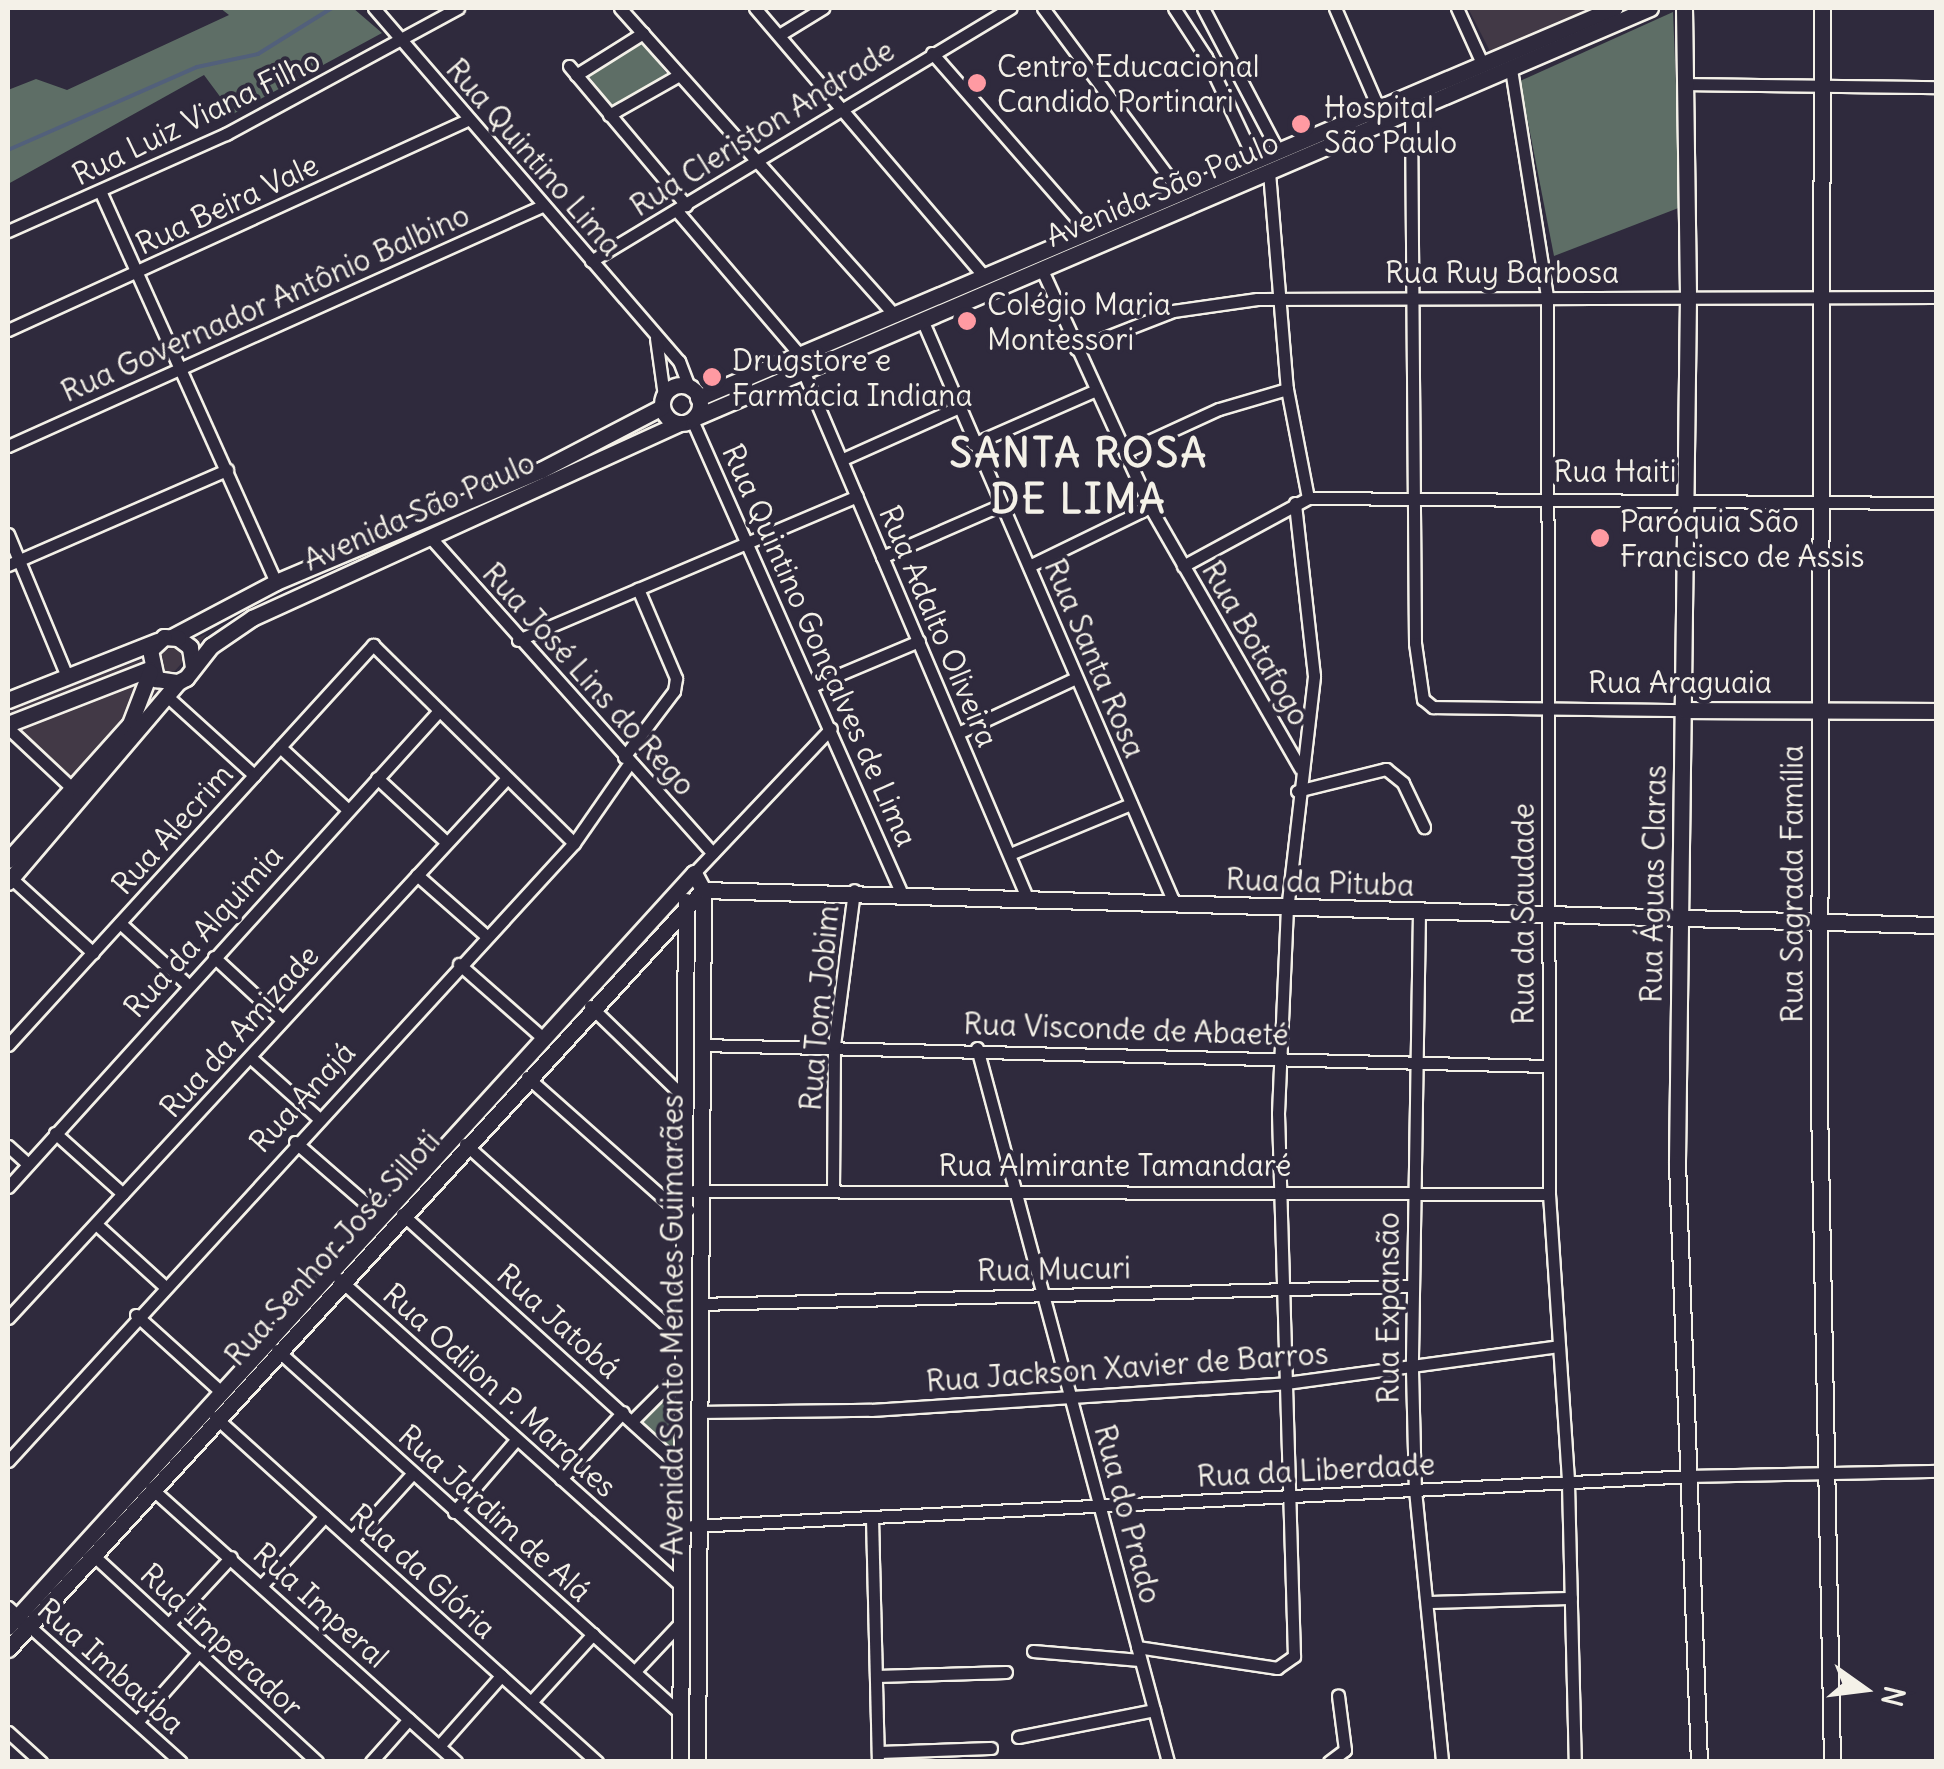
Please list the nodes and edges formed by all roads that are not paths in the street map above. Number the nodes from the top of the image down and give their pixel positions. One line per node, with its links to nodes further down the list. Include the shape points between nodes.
1 (374, 8): 18 (street, Rua Quintino Lima)
2 (458, 8): 18 (street, Rua Luiz Viana Filho)
3 (620, 8): 16 (street)
4 (755, 8): 17 (street)
5 (823, 8): 17 (street)
6 (1011, 8): 20 (street, Rua Cleriston Andrade)
7 (1043, 8): 37 (street)
8 (1174, 8): 21 (street)
9 (1203, 8): 19 (street)
10 (1335, 8): 28 (street)
11 (1456, 8): 22 (street)
12 (1614, 8): 22 (street, Avenida São Paulo)
13 (1650, 8): 23 (street, Avenida São Paulo)
14 (1684, 8): 25 (street, Rua Águas Claras)
15 (1822, 8): 26 (street, Rua Sagrada Família)
16 (643, 34): 24 (street); 31 (street, via 572,70)
17 (779, 35): 29 (street)
18 (404, 42): 32 (street, Rua Quintino Lima); 38 (street, Rua Luiz Viana Filho)
19 (1228, 48): 21 (street); 33 (street)
20 (932, 53): 29 (street, Rua Cleriston Andrade); 41 (street)
21 (1206, 56): 35 (street)
22 (1482, 63): 28 (street, Avenida São Paulo)
23 (1511, 69): 30 (street, Avenida São Paulo); 48 (street, Rua da Saudade)
24 (679, 76): 31 (street); 34 (street)
25 (1685, 84): 26 (street); 49 (street, Rua Águas Claras)
26 (1825, 86): 27 (street); 47 (street, Rua Sagrada Família)
27 (1936, 86)
28 (1378, 106): 33 (street, Avenida São Paulo)
29 (841, 109): 34 (street, Rua Cleriston Andrade); 46 (street)
30 (1411, 110): 36 (street, Avenida São Paulo); 52 (street)
31 (609, 115): 40 (street)
32 (467, 120): 39 (street, Rua Quintino Lima); 45 (street, Rua Beira Vale)
33 (1277, 150): 35 (street, Avenida São Paulo)
34 (758, 159): 40 (street, Rua Cleriston Andrade); 53 (street)
35 (1254, 159): 37 (street, Avenida São Paulo)
36 (1269, 172): 44 (street, Avenida São Paulo); 51 (street)
37 (1178, 191): 41 (street, Avenida São Paulo)
38 (101, 194): 42 (street, Rua Luiz Viana Filho); 45 (street)
39 (542, 206): 43 (street, Rua Quintino Lima); 59 (street, Rua Governador Antônio Balbino)
40 (681, 208): 43 (street, Rua Cleriston Andrade); 58 (street)
41 (1086, 230): 46 (street, Avenida São Paulo)
42 (8, 231)
43 (592, 261): 56 (street, Rua Quintino Lima)
44 (1042, 270): 54 (street, Avenida São Paulo); 57 (street, Rua Botafogo)
45 (137, 273): 55 (street, Rua Beira Vale); 59 (street)
46 (985, 277): 53 (street, Avenida São Paulo)
47 (1826, 296): 49 (street, Rua Ruy Barbosa); 50 (street, Rua Ruy Barbosa); 76 (street, Rua Sagrada Família)
48 (1547, 297): 49 (street, Rua Ruy Barbosa); 52 (street, Rua Ruy Barbosa); 73 (street, Rua da Saudade)
49 (1688, 297): 74 (street, Rua Águas Claras)
50 (1936, 297)
51 (1284, 298): 52 (street, Rua Ruy Barbosa); 57 (street, Rua Ruy Barbosa, via 1174,311); 61 (street)
52 (1416, 298): 75 (street)
53 (895, 316): 58 (street, Avenida São Paulo)
54 (922, 322): 60 (street, Avenida São Paulo); 65 (street, Rua Santa Rosa)
55 (8, 330)
56 (656, 338): 63 (street, Rua Quintino Lima, via 679,361); 64 (street)
57 (1076, 348): 62 (street, Rua Botafogo)
58 (800, 355): 63 (street, Avenida São Paulo)
59 (182, 371): 68 (street, Rua Governador Antônio Balbino); 71 (street)
60 (804, 372): 66 (street, Avenida São Paulo); 70 (street, Rua Adalto Oliveira)
61 (1287, 389): 69 (street, via 1232,404); 77 (street)
62 (1094, 391): 67 (street); 69 (street, Rua Botafogo)
63 (694, 392): 64 (street, Avenida São Paulo, via 675,386); 66 (street)
64 (663, 402): 66 (street); 88 (street, Avenida São Paulo, via 541,470)
65 (959, 407): 67 (street, Rua Santa Rosa); 70 (street)
66 (688, 420): 82 (street, Avenida São Paulo); 83 (street, Rua Quintino Gonçalves de Lima)
67 (973, 444): 79 (street, Rua Santa Rosa)
68 (8, 446)
69 (1125, 452): 80 (street, Rua Botafogo)
70 (843, 459): 72 (street, Rua Adalto Oliveira)
71 (227, 470): 85 (street); 88 (street)
72 (857, 496): 83 (street); 84 (street, Rua Adalto Oliveira)
73 (1550, 496): 74 (street, Rua Haiti); 75 (street, Rua Haiti); 101 (street, Rua da Saudade)
74 (1686, 496): 76 (street, Rua Haiti); 102 (street, Rua Águas Claras)
75 (1418, 497): 77 (street, Rua Haiti); 101 (street, Rua Araguaia, via 1415,643 1424,702)
76 (1822, 500): 78 (street, Rua Haiti); 103 (street, Rua Sagrada Família)
77 (1301, 501): 87 (street); 111 (street, via 1314,676)
78 (1936, 502)
79 (999, 506): 84 (street); 86 (street, Rua Santa Rosa)
80 (1150, 507): 86 (street); 87 (street, Rua Botafogo)
81 (8, 534): 85 (street)
82 (430, 538): 91 (street, Rua José Lins do Rego); 93 (street, Avenida São Paulo, via 252,618)
83 (750, 542): 89 (street); 98 (street, Rua Quintino Gonçalves de Lima)
84 (882, 557): 92 (street, Rua Adalto Oliveira)
85 (13, 563): 95 (street)
86 (1029, 566): 96 (street, Rua Santa Rosa)
87 (1183, 566): 111 (street, Rua Botafogo)
88 (276, 582): 90 (street, Avenida São Paulo)
89 (638, 588): 91 (street); 110 (street, Rua Anajá, via 676,678)
90 (165, 639): 93 (street, via 190,647); 94 (street); 95 (street, Avenida São Paulo)
91 (518, 640): 110 (street, Rua José Lins do Rego)
92 (919, 642): 98 (street); 108 (street, Rua Adalto Oliveira)
93 (193, 667): 97 (street, Avenida São Paulo)
94 (150, 671): 97 (street, via 162,682); 106 (street); 115 (street, via 130,724)
95 (66, 674): 100 (street, Avenida São Paulo)
96 (1076, 678): 108 (street); 117 (street, Rua Santa Rosa)
97 (178, 682): 99 (street, Avenida São Paulo)
98 (812, 686): 107 (street, Rua Quintino Gonçalves de Lima)
99 (170, 698): 112 (street); 124 (street, Avenida São Paulo)
100 (8, 700)
101 (1548, 708): 102 (street, Rua Araguaia); 135 (street, Rua da Saudade)
102 (1684, 710): 103 (street, Rua Araguaia); 136 (street, Rua Águas Claras)
103 (1822, 710): 104 (street, Rua Araguaia); 137 (street, Rua Sagrada Família)
104 (1936, 710)
105 (438, 712): 109 (street, Rua Alecrim, via 373,645); 113 (street, Rua da Alquimia); 114 (street)
106 (8, 726): 115 (street)
107 (831, 728): 122 (street); 129 (street, Rua Quintino Gonçalves de Lima)
108 (958, 733): 123 (street, Rua Adalto Oliveira)
109 (280, 747): 112 (street, Rua Alecrim); 118 (street)
110 (626, 761): 121 (street, Rua Anajá); 122 (street, Rua José Lins do Rego)
111 (1300, 768): 116 (street)
112 (254, 775): 138 (street, Rua Alecrim)
113 (377, 778): 118 (street, Rua da Alquimia); 120 (street)
114 (507, 778): 120 (street, Rua da Amizade); 121 (street)
115 (72, 788): 124 (street)
116 (1298, 791): 119 (street, via 1386,770 1404,783); 133 (street)
117 (1131, 804): 123 (street); 132 (street, Rua Santa Rosa)
118 (347, 809): 142 (street, Rua da Alquimia)
119 (1424, 828)
120 (446, 842): 125 (street, Rua da Amizade)
121 (574, 843): 140 (street, Rua Anajá)
122 (712, 853): 126 (street)
123 (1010, 854): 130 (street, Rua Adalto Oliveira)
124 (10, 868): 141 (street)
125 (417, 875): 140 (street); 146 (street, Rua da Amizade)
126 (689, 878): 127 (street); 131 (street, Avenida Santo Mendes Guimarães); 147 (street, Rua Senhor José Silloti)
127 (703, 890): 128 (street, Rua da Pituba); 131 (street, Rua Senhor José Silloti); 148 (street, Avenida Santo Mendes Guimarães)
128 (854, 890): 129 (street, Rua da Pituba); 150 (street, Rua Tom Jobim)
129 (901, 892): 130 (street, Rua da Pituba)
130 (1028, 900): 132 (street, Rua da Pituba)
131 (686, 901): 145 (street, Rua Senhor José Silloti); 157 (street, Avenida Santo Mendes Guimarães)
132 (1175, 904): 133 (street, Rua da Pituba)
133 (1287, 910): 134 (street, Rua da Pituba); 153 (street)
134 (1419, 912): 135 (street, Rua da Pituba); 154 (street, Rua Expansão)
135 (1548, 915): 136 (street, Rua da Pituba); 155 (street, Rua da Saudade)
136 (1679, 920): 137 (street, Rua da Pituba); 202 (street, Rua Águas Claras, via 1677,1164)
137 (1818, 922): 139 (street, Rua da Pituba); 200 (street, Rua Sagrada Família)
138 (120, 923): 141 (street, Rua Alecrim); 144 (street)
139 (1936, 924)
140 (485, 935): 143 (street, Rua Anajá)
141 (93, 953): 149 (street, Rua Alecrim)
142 (214, 957): 144 (street, Rua da Alquimia); 146 (street)
143 (459, 964): 147 (street); 158 (street, Rua Anajá)
144 (188, 984): 159 (street, Rua da Alquimia)
145 (590, 1006): 156 (street, Rua Senhor José Silloti); 157 (street)
146 (282, 1020): 152 (street, Rua da Amizade)
147 (544, 1039): 175 (street, Rua Senhor José Silloti)
148 (701, 1044): 150 (street, Rua Visconde de Abaeté); 168 (street, Avenida Santo Mendes Guimarães)
149 (8, 1045)
150 (834, 1045): 151 (street, Rua Visconde de Abaeté); 166 (street, Rua Tom Jobim)
151 (978, 1048): 153 (street, Rua Visconde de Abaeté); 170 (street, Rua do Prado)
152 (250, 1056): 158 (street); 171 (street, Rua da Amizade)
153 (1280, 1061): 154 (street, Rua Visconde de Abaeté); 165 (street)
154 (1416, 1064): 155 (street, Rua Visconde de Abaeté); 167 (street, Rua Expansão)
155 (1548, 1066): 172 (street, Rua da Saudade)
156 (527, 1077): 161 (street, Rua Senhor José Silloti); 173 (street)
157 (682, 1095): 169 (street, Avenida Santo Mendes Guimarães)
158 (318, 1117): 160 (street, Rua Anajá)
159 (55, 1133): 163 (street, Rua da Alquimia); 171 (street)
160 (295, 1142): 175 (street); 178 (street, Rua Anajá)
161 (465, 1144): 174 (street, Rua Senhor José Silloti); 185 (street)
162 (8, 1146): 163 (street)
163 (28, 1164): 164 (street, Rua da Alquimia)
164 (8, 1186)
165 (1280, 1188): 167 (street, Rua Almirante Tamandaré); 170 (street, Rua Almirante Tamandaré); 180 (street)
166 (833, 1190): 168 (street, Rua Almirante Tamandaré); 170 (street, Rua Almirante Tamandaré)
167 (1414, 1190): 172 (street, Rua Almirante Tamandaré); 179 (street, Rua Expansão)
168 (699, 1191): 169 (street, Rua Almirante Tamandaré); 173 (street, Avenida Santo Mendes Guimarães)
169 (682, 1192): 173 (street, Avenida Santo Mendes Guimarães)
170 (1014, 1192): 181 (street, Rua do Prado)
171 (123, 1194): 176 (street, Rua da Amizade)
172 (1549, 1194): 186 (street, Rua da Saudade)
173 (690, 1210): 182 (street, Avenida Santo Mendes Guimarães); 185 (street, Avenida Santo Mendes Guimarães)
174 (402, 1214): 177 (street, Rua Senhor José Silloti); 194 (street, Rua Jatobá)
175 (380, 1216): 177 (street, Rua Senhor José Silloti)
176 (96, 1224): 178 (street); 184 (street, Rua da Amizade)
177 (335, 1275): 187 (street, Rua Senhor José Silloti); 191 (street, Rua Senhor José Silloti); 196 (street, Rua Odilon P. Marques)
178 (163, 1285): 183 (street, Rua Anajá)
179 (1411, 1286): 180 (street, Rua Mucuri); 188 (street, Rua Expansão)
180 (1282, 1290): 181 (street, Rua Mucuri); 190 (street)
181 (1042, 1292): 182 (street, Rua Mucuri); 192 (street, Rua do Prado)
182 (698, 1304): 193 (street, Avenida Santo Mendes Guimarães)
183 (136, 1316): 191 (street); 197 (street, Rua Anajá)
184 (8, 1318)
185 (681, 1338): 189 (street, Avenida Santo Mendes Guimarães)
186 (1558, 1346): 188 (street, Rua Jackson Xavier de Barros); 204 (street, Rua da Saudade)
187 (277, 1350): 195 (street, Rua Senhor José Silloti); 201 (street, Rua Jardim de Alá)
188 (1412, 1370): 190 (street, Rua Jackson Xavier de Barros); 206 (street, Rua Expansão)
189 (680, 1373): 194 (street); 198 (street, Avenida Santo Mendes Guimarães)
190 (1286, 1383): 192 (street, Rua Jackson Xavier de Barros); 207 (street)
191 (220, 1390): 220 (street, Rua Senhor José Silloti)
192 (1070, 1399): 193 (street, Rua Jackson Xavier de Barros); 208 (street, Rua do Prado)
193 (697, 1412): 212 (street, Avenida Santo Mendes Guimarães)
194 (627, 1416): 198 (street, Rua Jatobá); 203 (street)
195 (215, 1418): 205 (street, Rua Senhor José Silloti); 210 (street, Rua da Glória)
196 (516, 1441): 203 (street, Rua Odilon P. Marques); 209 (street)
197 (8, 1461)
198 (681, 1466): 212 (street, Avenida Santo Mendes Guimarães)
199 (1936, 1471): 200 (street, Rua da Liberdade)
200 (1824, 1472): 202 (street, Rua da Liberdade); 256 (street, Rua Sagrada Família)
201 (412, 1474): 209 (street, Rua Jardim de Alá); 213 (street)
202 (1692, 1476): 204 (street, Rua da Liberdade); 255 (street, Rua Águas Claras)
203 (561, 1479): 217 (street, Rua Odilon P. Marques)
204 (1568, 1483): 206 (street, Rua da Liberdade); 218 (street, Rua da Saudade)
205 (151, 1488): 214 (street, Rua Senhor José Silloti); 215 (street, Rua Imperal)
206 (1415, 1490): 207 (street, Rua da Liberdade); 219 (street, Rua Expansão)
207 (1288, 1496): 208 (street, Rua da Liberdade); 227 (street, via 1294,1656 1276,1668)
208 (1102, 1506): 211 (street, Rua da Liberdade); 227 (street, Rua do Prado)
209 (454, 1512): 223 (street, Rua Jardim de Alá)
210 (325, 1516): 213 (street, Rua da Glória); 216 (street)
211 (872, 1518): 212 (street, Rua da Liberdade); 231 (street)
212 (690, 1526): 217 (street, Avenida Santo Mendes Guimarães); 250 (street, Avenida Santo Mendes Guimarães)
213 (352, 1540): 230 (street, Rua da Glória)
214 (93, 1555): 220 (street, Rua Senhor José Silloti); 222 (street, Rua Imperador)
215 (230, 1557): 216 (street, Rua Imperal); 222 (street)
216 (262, 1585): 236 (street, Rua Imperal)
217 (682, 1587): 221 (street, Avenida Santo Mendes Guimarães)
218 (1572, 1598): 219 (street); 254 (street, Rua da Saudade)
219 (1427, 1602): 253 (street, Rua Expansão)
220 (15, 1619): 224 (street, Rua Senhor José Silloti); 237 (street, Rua Imbaúba)
221 (681, 1622): 228 (street); 235 (street, Avenida Santo Mendes Guimarães)
222 (168, 1624): 226 (street, Rua Imperador)
223 (593, 1634): 228 (street, Rua Jardim de Alá); 233 (street)
224 (8, 1650)
225 (1032, 1651): 227 (street)
226 (199, 1652): 237 (street); 245 (street, Rua Imperador)
227 (1138, 1653): 234 (street, Rua do Prado)
228 (634, 1671): 235 (street, Rua Jardim de Alá)
229 (1006, 1672): 231 (street)
230 (501, 1676): 233 (street, Rua da Glória); 240 (street)
231 (877, 1676): 242 (street)
232 (1338, 1695): 252 (street, via 1344,1750)
233 (531, 1702): 248 (street, Rua da Glória)
234 (1154, 1710): 239 (street); 251 (street, Rua do Prado)
235 (680, 1713): 249 (street, Avenida Santo Mendes Guimarães)
236 (409, 1719): 240 (street, Rua Imperal); 246 (street)
237 (137, 1722): 243 (street, Rua Imbaúba)
238 (8, 1732): 244 (street)
239 (1018, 1736)
240 (440, 1746): 247 (street, Rua Imperal)
241 (991, 1748): 242 (street)
242 (878, 1756)
243 (174, 1759)
244 (41, 1762)
245 (317, 1762)
246 (371, 1762)
247 (456, 1762)
248 (598, 1762)
249 (680, 1762)
250 (696, 1762)
251 (1168, 1762)
252 (1330, 1762)
253 (1442, 1762)
254 (1575, 1762)
255 (1700, 1762)
256 (1832, 1762)

